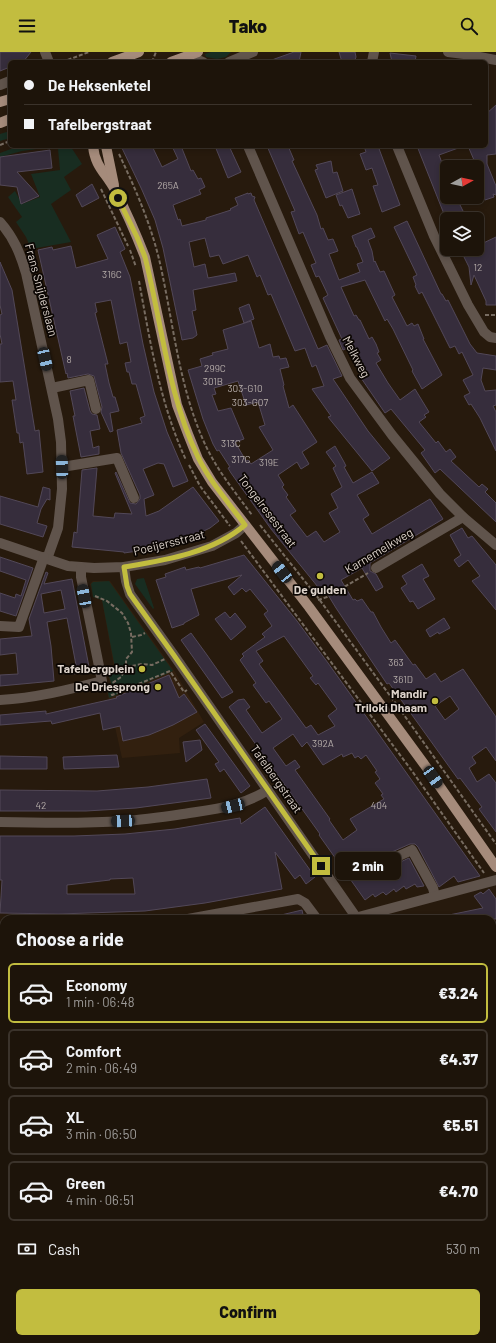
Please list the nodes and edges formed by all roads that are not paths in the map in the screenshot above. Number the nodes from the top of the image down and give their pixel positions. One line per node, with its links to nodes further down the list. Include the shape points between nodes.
1 (140, 52): 5 (main road)
2 (253, 52): 7 (street)
3 (448, 52): 8 (street)
4 (193, 54): 6 (main road)
5 (126, 57)
6 (176, 60)
7 (234, 60)
8 (496, 60)
9 (94, 148): 13 (main road, Tongelresestraat, via 99,167)
10 (106, 148): 13 (main road, Tongelresestraat)
11 (249, 148): 20 (street, Melkweg, via 350,378 440,494)
12 (398, 148): 15 (street, via 434,236 468,305 484,332)
13 (114, 189): 21 (main road, Tongelresestraat, via 145,257 177,405 188,434 198,459 212,482)
14 (0, 222): 16 (street, Frans Snijderslaan, via 19,251 26,273)
15 (496, 338)
16 (52, 388): 17 (street, via 89,380); 18 (street, Frans Snijderslaan, via 59,427)
17 (96, 409)
18 (62, 467): 19 (street, via 117,458); 24 (street, Frans Snijderslaan, via 58,528)
19 (134, 498)
20 (462, 517): 23 (street, Melkweg); 27 (street, Karnemelkweg)
21 (245, 525): 25 (street, Poeijersstraat, via 212,546 165,560); 33 (main road, Tongelresestraat, via 309,607)
22 (0, 543): 24 (street, Poeijersstraat)
23 (496, 545)
24 (46, 558): 26 (street, Poeijersstraat); 28 (street, Frans Snijderslaan, via 19,627)
25 (124, 567): 26 (street, Poeijersstraat); 30 (street, Tafelbergstraat, via 130,594)
26 (81, 568): 29 (street, via 84,596 102,681 33,697)
27 (376, 568)
28 (0, 626)
29 (0, 700)
30 (268, 790): 31 (street, via 236,805 146,819 84,823); 38 (street, Tafelbergstraat)
31 (0, 822)
32 (379, 865): 35 (street, via 412,850)
33 (496, 867)
34 (496, 880): 35 (street)
35 (435, 896): 39 (street)
36 (210, 915): 37 (street, via 298,899 305,903)
37 (314, 915)
38 (351, 915)
39 (364, 915)

